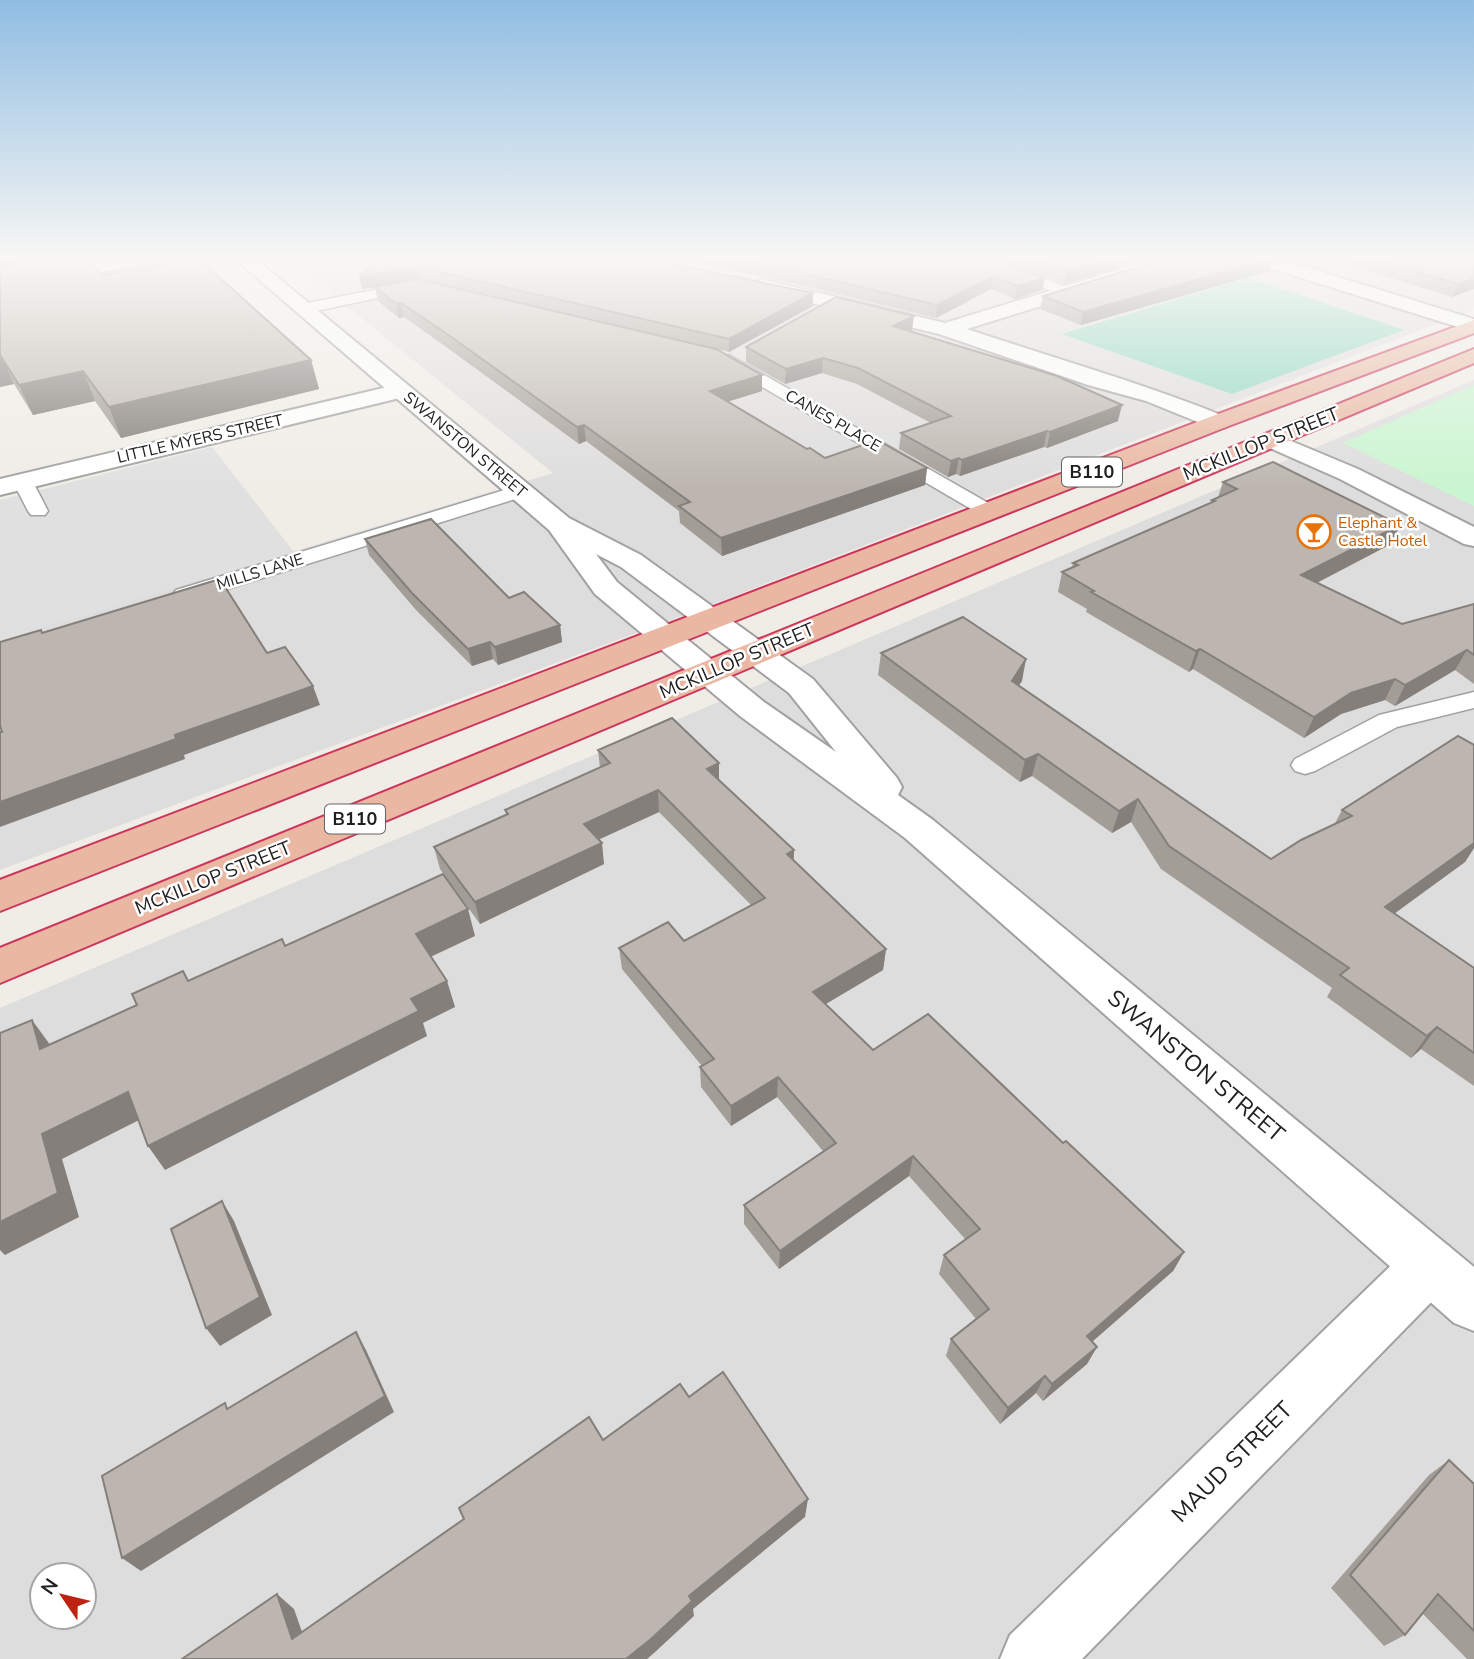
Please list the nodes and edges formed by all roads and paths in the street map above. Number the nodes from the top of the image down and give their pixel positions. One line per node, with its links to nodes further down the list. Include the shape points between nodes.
1 (332, 334): 7 (street, SWANSTON STREET)
2 (962, 334): 8 (street)
3 (1007, 334): 8 (street)
4 (1452, 334): 8 (highway, MCKILLOP STREET / B110)
5 (1474, 355): 10 (highway, MCKILLOP STREET / B110)
6 (729, 357): 16 (lane, CANES PLACE)
7 (400, 391): 12 (street, LITTLE MYERS STREET); 13 (street, SWANSTON STREET)
8 (1229, 418): 9 (highway, MCKILLOP STREET / B110)
9 (1174, 440): 10 (highway, via 1241,433); 16 (highway, MCKILLOP STREET / B110)
10 (1272, 440): 11 (highway, MCKILLOP STREET / B110); 14 (street)
11 (1228, 458): 14 (street, via 1276,463); 22 (highway, MCKILLOP STREET / B110)
12 (11, 484): 15 (lane)
13 (521, 491): 17 (street, SWANSTON STREET); 19 (lane, MILLS LANE)
14 (1414, 509): 18 (street)
15 (38, 510)
16 (990, 512): 20 (highway, MCKILLOP STREET / B110)
17 (559, 524): 20 (street, SWANSTON STREET, via 631,561); 21 (street, SWANSTON STREET, via 606,588)
18 (1474, 538)
19 (157, 603)
20 (711, 619): 21 (highway, MCKILLOP STREET / B110); 22 (street, SWANSTON STREET)
21 (666, 637): 23 (street, SWANSTON STREET); 27 (highway, MCKILLOP STREET / B110)
22 (757, 653): 23 (highway, MCKILLOP STREET / B110); 26 (street, SWANSTON STREET, via 801,686)
23 (709, 673): 26 (street, SWANSTON STREET); 28 (highway, MCKILLOP STREET / B110)
24 (1474, 700): 25 (lane, via 1388,721)
25 (1305, 765)
26 (919, 829): 29 (street, SWANSTON STREET)
27 (0, 896)
28 (0, 966)
29 (1430, 1265): 30 (street, SWANSTON STREET); 31 (street, MAUD STREET)
30 (1474, 1303)
31 (1034, 1659)

